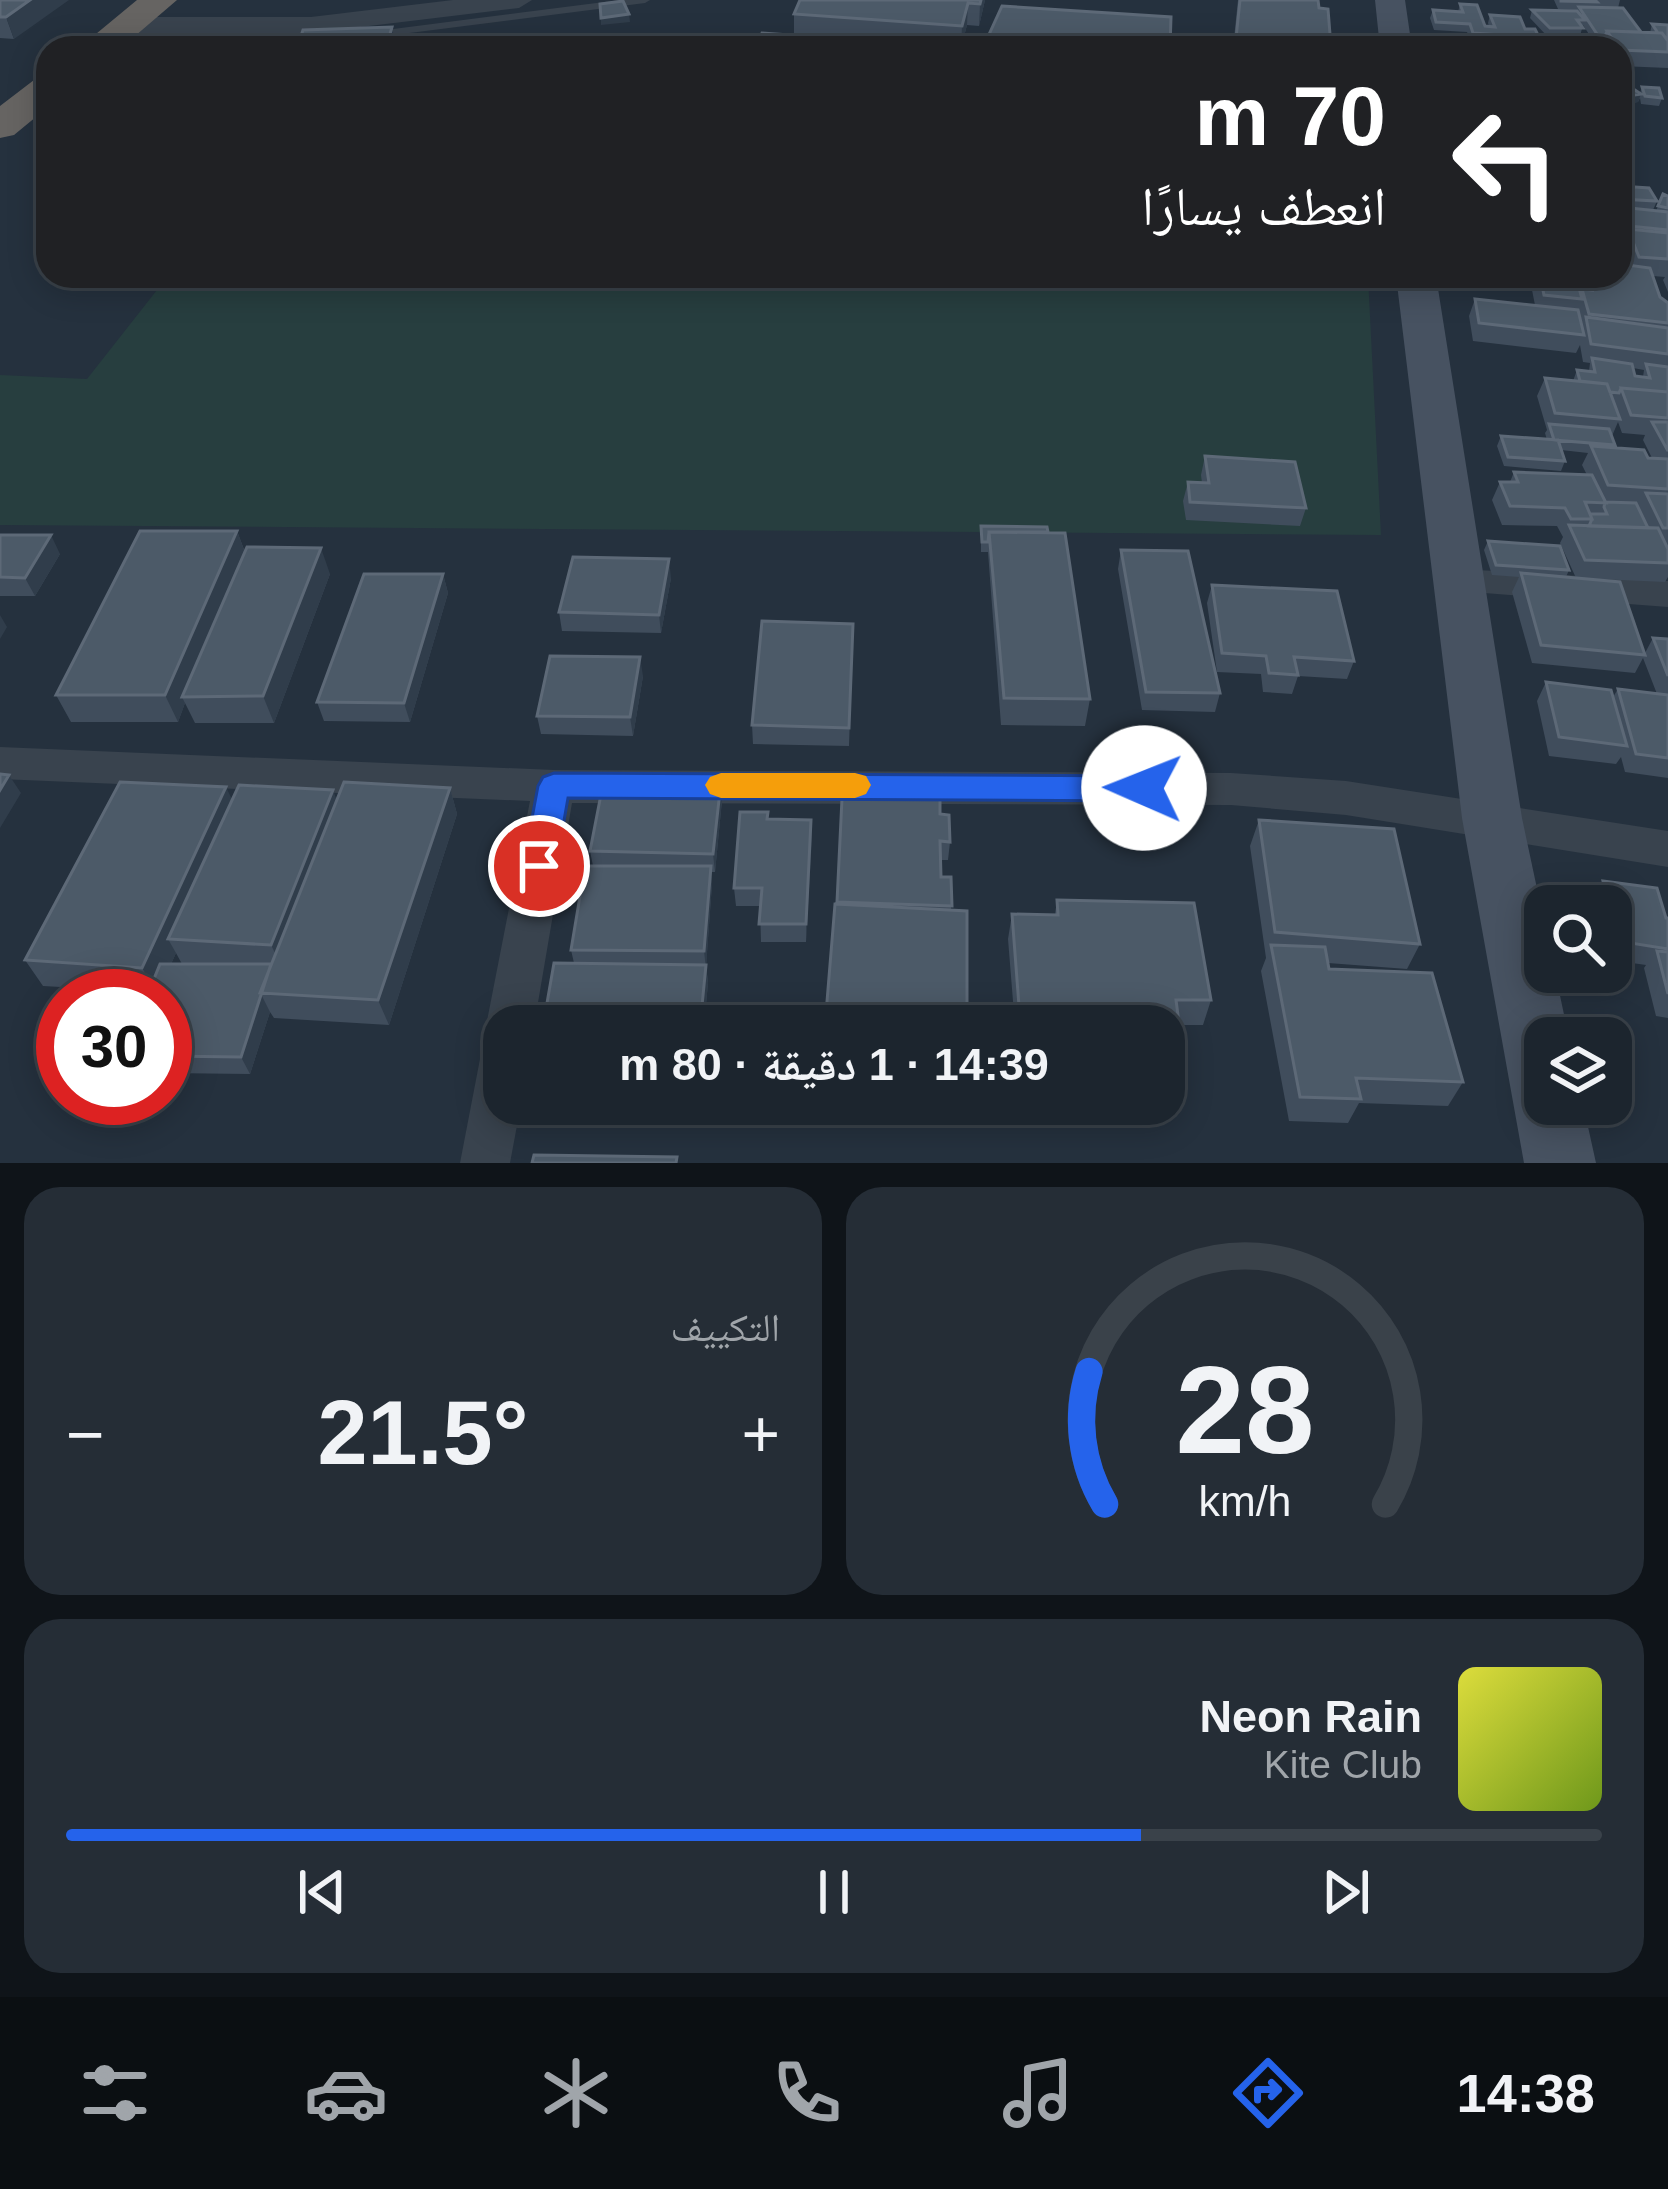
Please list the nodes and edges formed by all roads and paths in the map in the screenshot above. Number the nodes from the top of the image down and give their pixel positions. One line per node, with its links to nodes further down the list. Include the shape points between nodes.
1 (160, 0): 5 (highway)
2 (519, 0): 5 (street, via 310,26)
3 (645, 0): 7 (lane)
4 (1390, 0): 8 (main road)
5 (127, 13): 6 (highway)
6 (87, 36)
7 (360, 36)
8 (1394, 36)
9 (36, 72): 11 (highway)
10 (36, 98): 12 (highway)
11 (0, 100)
12 (0, 126)
13 (1418, 288): 14 (main road)
14 (1459, 581): 15 (street); 18 (main road)
15 (1668, 594)
16 (0, 763): 17 (street)
17 (554, 786): 18 (street, via 1231,789); 20 (street)
18 (1492, 818): 19 (street); 21 (main road)
19 (1668, 849)
20 (514, 1005)
21 (1531, 1017)
22 (492, 1125): 24 (street)
23 (1552, 1125): 25 (main road)
24 (485, 1163)
25 (1560, 1163)

